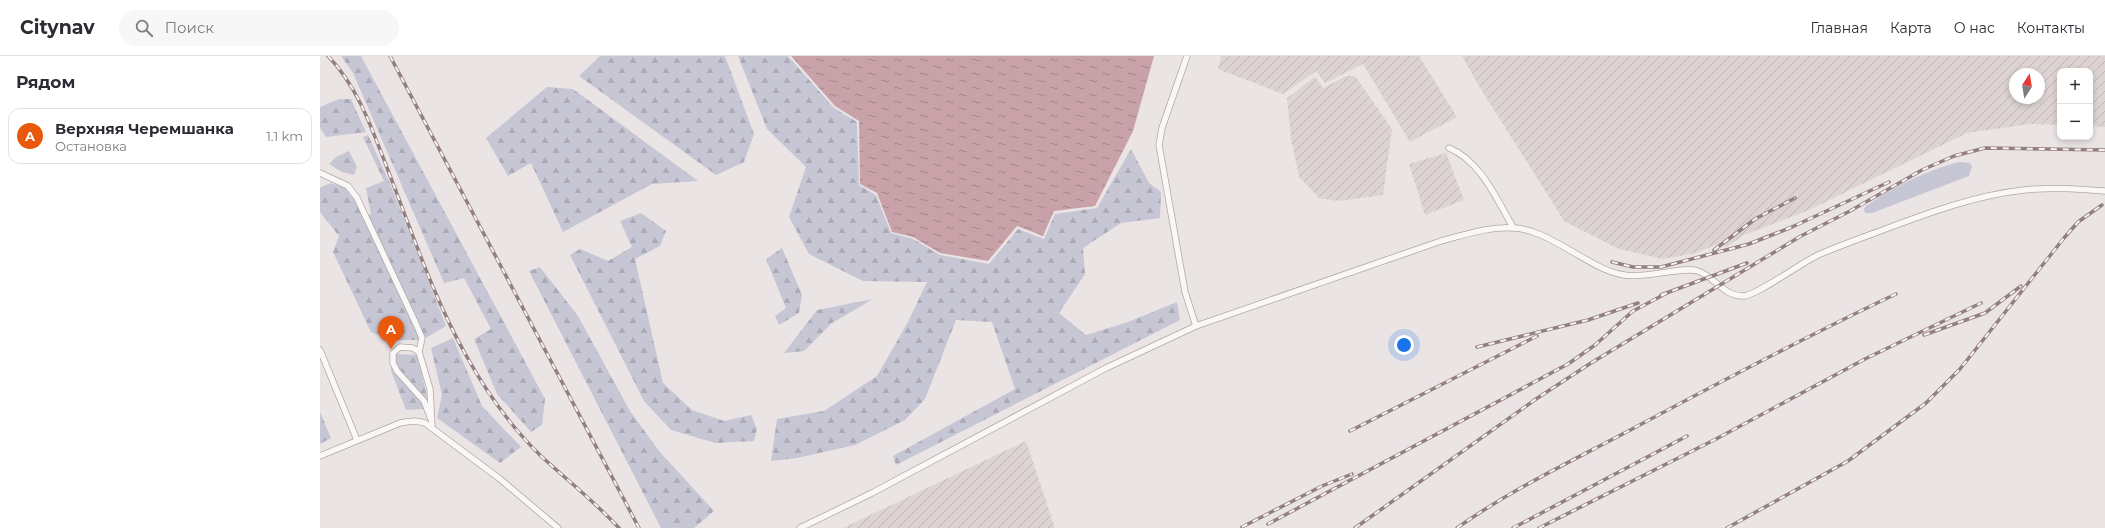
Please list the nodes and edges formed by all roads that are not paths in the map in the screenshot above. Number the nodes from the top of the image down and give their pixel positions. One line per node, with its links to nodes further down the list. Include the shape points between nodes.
1 (1187, 56): 6 (street, via 1162,128 1159,145 1185,292)
2 (1449, 148): 5 (street, via 1479,172)
3 (321, 175): 8 (street, via 348,186 357,198 422,338)
4 (2105, 191): 5 (street, via 2060,188 2024,190 1992,195 1934,211 1822,253 1756,292 1744,296 1731,293 1694,270 1644,276 1615,274 1537,234)
5 (1513, 228): 6 (street, via 1476,232 1441,241)
6 (1196, 326): 14 (street, via 1106,368)
7 (320, 350): 11 (street)
8 (419, 352): 9 (street, via 430,389); 9 (street, via 413,348 400,347 393,353 393,363 424,401)
9 (431, 418): 10 (street)
10 (432, 428): 11 (street, via 425,423 410,420); 13 (street, via 500,479)
11 (357, 440): 12 (street)
12 (320, 456)
13 (558, 528)
14 (800, 528)

